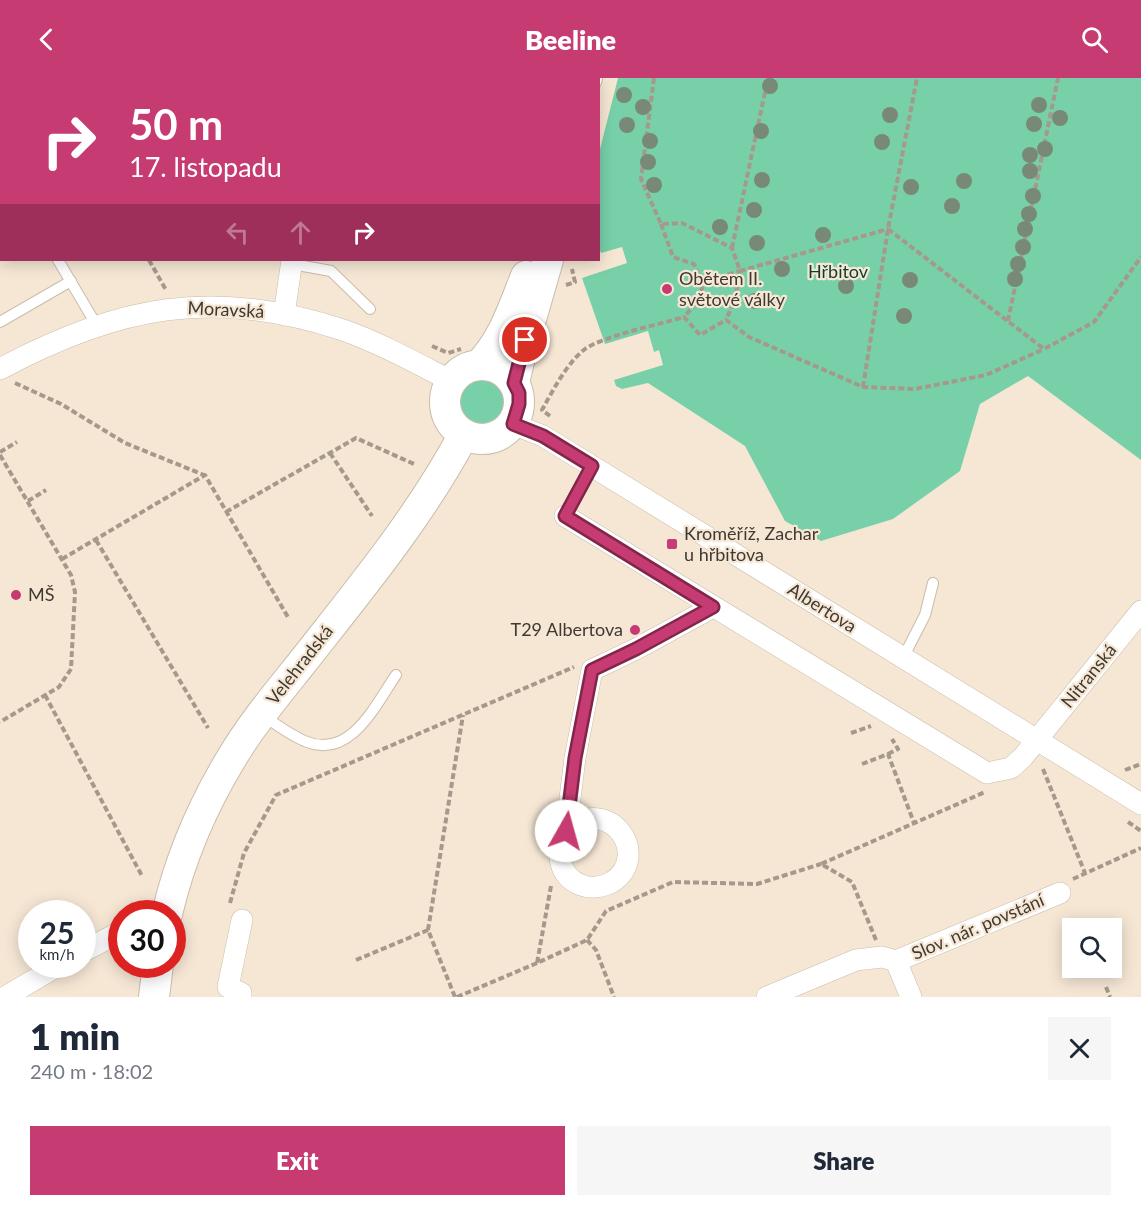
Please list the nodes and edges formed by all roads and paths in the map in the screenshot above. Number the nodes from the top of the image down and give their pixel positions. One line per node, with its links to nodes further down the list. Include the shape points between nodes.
1 (654, 78): 5 (path, via 641,179)
2 (768, 78): 7 (path)
3 (917, 78): 6 (path)
4 (1058, 78): 20 (path)
5 (661, 224): 7 (path, via 682,223); 15 (path, via 673,257 694,264)
6 (888, 230): 13 (path); 20 (path); 29 (path)
7 (732, 248): 13 (path)
8 (1141, 257): 24 (path, via 1094,322)
9 (59, 261): 14 (lane)
10 (532, 261): 25 (main road, via 502,335 490,354)
11 (548, 261): 28 (main road)
12 (292, 262): 16 (lane, via 331,272); 17 (street)
13 (740, 271): 15 (path); 19 (path, via 735,300)
14 (71, 281): 21 (lane); 22 (lane)
15 (702, 282): 18 (path, via 701,298)
16 (370, 309)
17 (284, 315): 22 (street, Moravská, via 231,307 182,307); 27 (street, Moravská, via 345,331)
18 (684, 317): 19 (path, via 700,335); 30 (path, via 603,340 584,350 542,410)
19 (726, 320): 29 (path, via 749,337)
20 (1008, 321): 24 (path)
21 (0, 322)
22 (97, 326): 26 (street, Moravská, via 64,337)
23 (429, 344): 25 (path, via 448,353)
24 (1044, 349): 29 (path, via 986,375 915,388)
25 (474, 356): 27 (main road, via 468,368); 28 (main road, via 508,375)
26 (7, 376): 38 (path, via 124,443)
27 (451, 381): 32 (main road, via 444,403 452,425)
28 (514, 383): 31 (main road, via 519,404)
29 (862, 387)
30 (554, 419)
31 (513, 424): 32 (main road, via 494,438 483,440); 37 (street, Albertova, via 543,436)
32 (464, 434): 54 (main road, Velehradská, via 421,506)
33 (17, 442): 35 (path)
34 (330, 453): 36 (path, via 356,438); 41 (path); 42 (path)
35 (0, 454): 40 (path)
36 (414, 464)
37 (592, 466): 43 (lane); 50 (street, Albertova)
38 (205, 475): 41 (path); 44 (path)
39 (46, 490): 40 (path)
40 (28, 501): 45 (path)
41 (226, 512): 49 (path)
42 (372, 516)
43 (565, 516): 47 (street)
44 (96, 540): 45 (path); 58 (path)
45 (62, 559): 53 (path, via 75,592 71,669 59,687)
46 (933, 583): 50 (lane, via 925,615)
47 (713, 607): 61 (street, via 987,773 1011,768); 72 (street, via 592,670)
48 (1141, 611): 61 (street, Nitranská)
49 (289, 619)
50 (903, 658): 61 (street, Albertova)
51 (582, 663): 55 (path)
52 (396, 675): 54 (lane, via 357,731 327,746 305,742)
53 (45, 695): 56 (path); 77 (path)
54 (262, 715): 79 (main road, Velehradská, via 202,811)
55 (463, 715): 80 (path, via 276,795 244,853); 81 (path)
56 (0, 722)
57 (877, 723): 59 (path)
58 (208, 728)
59 (851, 733)
60 (889, 735): 62 (path, via 898,749)
61 (1037, 741): 70 (street, Albertova)
62 (888, 754): 63 (path); 71 (path)
63 (862, 764)
64 (1141, 764): 68 (path)
65 (1043, 769): 66 (path); 67 (path); 76 (path)
66 (1032, 771)
67 (1054, 771)
68 (1118, 773)
69 (995, 788): 71 (path)
70 (1141, 804)
71 (914, 823): 75 (path)
72 (566, 831): 74 (street, via 558,853); 74 (street, via 585,819 607,821 624,836 628,858 617,878 596,888 574,882)
73 (1141, 848): 76 (path)
74 (560, 864): 86 (path, via 550,890)
75 (821, 864): 82 (path, via 757,884 673,882 606,911); 83 (path, via 852,882)
76 (1085, 873): 78 (path)
77 (142, 876)
78 (1064, 887): 85 (street, Slov. nár. povstání)
79 (171, 900)
80 (235, 915): 92 (street, via 228,987 241,993)
81 (428, 930): 84 (path); 93 (path)
82 (587, 940): 86 (path); 94 (path, via 596,950)
83 (878, 946)
84 (356, 960)
85 (896, 961): 95 (street, Slov. nár. povstání, via 882,957 856,960); 96 (street, Slov. nár. povstání)
86 (537, 963): 93 (path)
87 (37, 978): 90 (street)
88 (156, 978): 91 (main road)
89 (1106, 987): 97 (path)
90 (5, 997)
91 (154, 997)
92 (241, 997)
93 (456, 997)
94 (614, 997)
95 (767, 997)
96 (911, 997)
97 (1110, 997)

